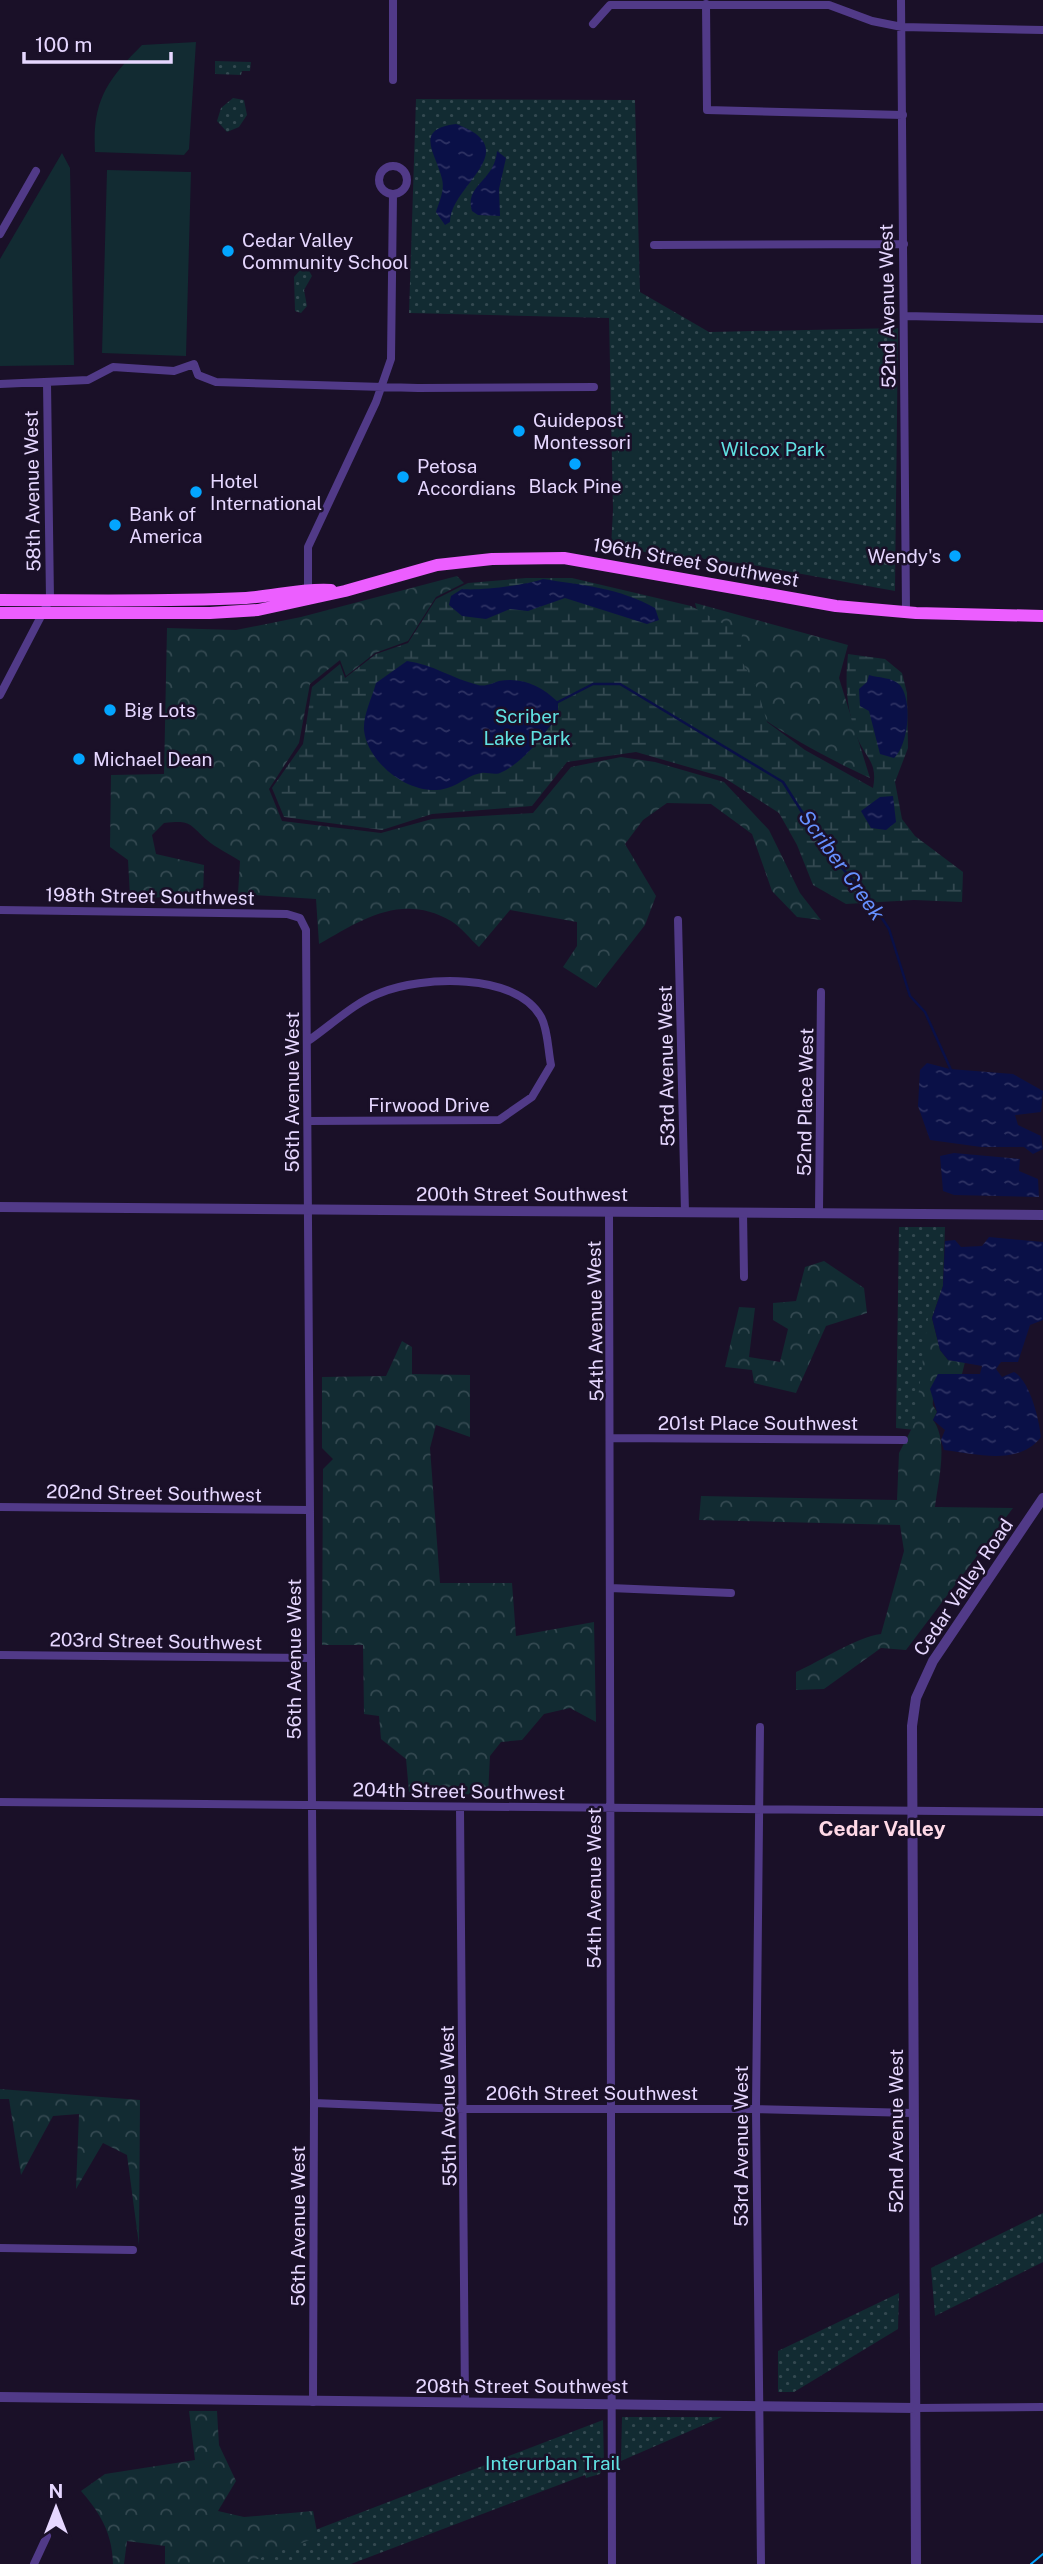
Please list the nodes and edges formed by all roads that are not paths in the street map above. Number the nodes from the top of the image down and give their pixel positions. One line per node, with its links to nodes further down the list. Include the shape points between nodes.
1 (393, 0): 7 (street)
2 (901, 0): 5 (street, 52nd Avenue West)
3 (706, 4): 4 (street, via 610,5); 5 (street, via 829,5); 8 (street, via 707,110)
4 (593, 24)
5 (902, 27): 6 (street); 8 (street, 52nd Avenue West)
6 (1043, 30)
7 (393, 80)
8 (903, 115): 12 (street, 52nd Avenue West)
9 (36, 171): 11 (street)
10 (393, 194): 18 (street, via 393,342)
11 (0, 234)
12 (904, 244): 13 (street); 14 (street, 52nd Avenue West)
13 (654, 245)
14 (905, 316): 15 (street); 25 (street, 52nd Avenue West)
15 (1043, 319)
16 (47, 383): 17 (street); 18 (street, via 88,380 113,367 174,370 194,364 198,375 216,382); 22 (street, 58th Avenue West)
17 (0, 384)
18 (383, 385): 19 (street); 20 (street, via 307,547)
19 (594, 387)
20 (308, 588): 21 (main road, 196th Street Southwest); 22 (main road, 196th Street Southwest, via 248,597); 24 (main road)
21 (345, 591): 24 (main road, 196th Street Southwest); 25 (main road, 196th Street Southwest, via 437,565 564,558 812,602)
22 (50, 599): 23 (main road, 196th Street Southwest); 27 (street)
23 (0, 600)
24 (267, 609): 27 (main road, 196th Street Southwest)
25 (906, 612): 28 (main road, 196th Street Southwest)
26 (0, 613): 27 (main road, 196th Street Southwest)
27 (44, 613): 29 (street)
28 (1043, 616)
29 (0, 695)
30 (0, 910): 31 (street, 198th Street Southwest, via 224,912)
31 (300, 918): 34 (street, 56th Avenue West, via 306,930)
32 (678, 920): 39 (street, 53rd Avenue West)
33 (821, 992): 41 (street, 52nd Place West)
34 (308, 1041): 35 (street, 56th Avenue West); 35 (street, Firwood Drive, via 378,993 420,982 481,982 524,998 542,1018 551,1065 532,1097 499,1121)
35 (308, 1121): 37 (street, 56th Avenue West)
36 (0, 1207): 37 (street, 200th Street Southwest)
37 (309, 1209): 38 (street, 200th Street Southwest); 48 (street, 56th Avenue West)
38 (609, 1212): 39 (street, 200th Street Southwest); 44 (street, 54th Avenue West)
39 (685, 1212): 40 (street, 200th Street Southwest)
40 (743, 1212): 41 (street, 200th Street Southwest); 43 (street)
41 (819, 1212): 42 (street, 200th Street Southwest)
42 (1043, 1215)
43 (744, 1278)
44 (611, 1438): 45 (street, 201st Place Southwest); 49 (street, 54th Avenue West)
45 (904, 1440)
46 (1043, 1498): 53 (street, Cedar Valley Road, via 933,1661)
47 (0, 1507): 48 (street, 202nd Street Southwest)
48 (308, 1510): 52 (street, 56th Avenue West)
49 (610, 1588): 50 (street); 57 (street, 54th Avenue West)
50 (731, 1593)
51 (0, 1655): 52 (street, 203rd Street Southwest)
52 (311, 1658): 56 (street, 56th Avenue West)
53 (916, 1698): 60 (street, 52nd Avenue West)
54 (760, 1727): 59 (street, 53rd Avenue West)
55 (0, 1802): 56 (street, 204th Street Southwest)
56 (310, 1804): 58 (street, 204th Street Southwest); 62 (street, 56th Avenue West)
57 (610, 1808): 58 (street, 204th Street Southwest); 59 (street, 204th Street Southwest); 63 (street, 54th Avenue West)
58 (460, 1809): 64 (street, 55th Avenue West)
59 (758, 1811): 60 (street, 204th Street Southwest); 65 (street, 53rd Avenue West)
60 (911, 1812): 61 (street, 204th Street Southwest); 66 (street, 52nd Avenue West)
61 (1043, 1812)
62 (314, 2103): 64 (street, 206th Street Southwest); 70 (street, 56th Avenue West)
63 (610, 2108): 64 (street, 206th Street Southwest); 65 (street, 206th Street Southwest); 72 (street, 54th Avenue West)
64 (464, 2109): 71 (street, 55th Avenue West)
65 (755, 2109): 66 (street, 206th Street Southwest); 73 (street, 53rd Avenue West)
66 (913, 2113): 75 (street, 52nd Avenue West)
67 (0, 2248): 68 (street)
68 (133, 2250)
69 (0, 2397): 70 (street, 208th Street Southwest)
70 (313, 2402): 71 (street, 208th Street Southwest)
71 (465, 2403): 72 (street, 208th Street Southwest)
72 (612, 2404): 73 (street, 208th Street Southwest); 78 (street, 54th Avenue West)
73 (761, 2406): 75 (street, 208th Street Southwest); 79 (street, 53rd Avenue West)
74 (1043, 2407): 75 (street, 208th Street Southwest)
75 (916, 2408): 80 (street, 52nd Avenue West)
76 (47, 2536): 77 (street)
77 (34, 2564)
78 (612, 2564)
79 (761, 2564)
80 (916, 2564)

